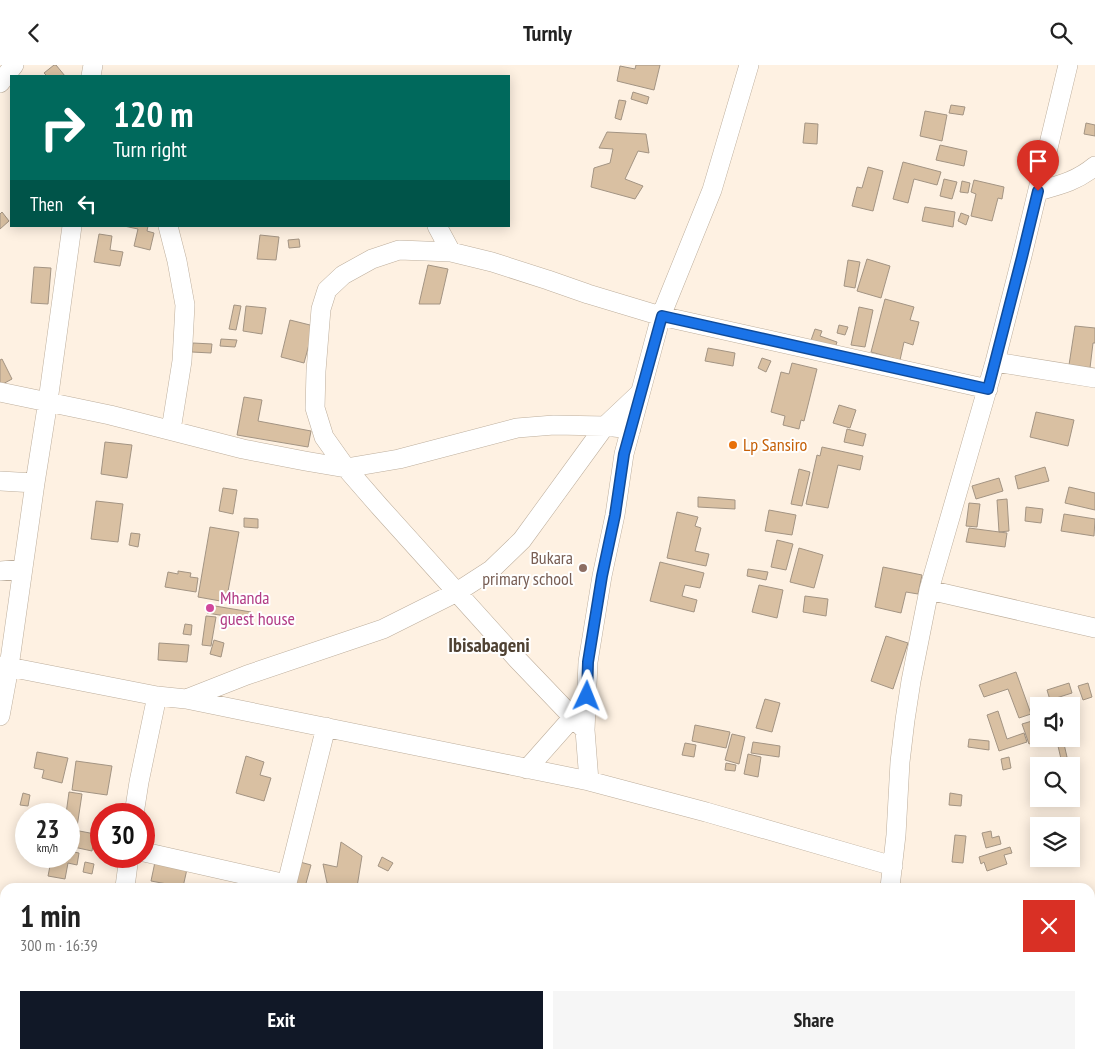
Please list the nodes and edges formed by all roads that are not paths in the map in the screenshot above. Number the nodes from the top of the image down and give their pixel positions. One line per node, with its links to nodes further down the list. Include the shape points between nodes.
1 (14, 65): 4 (street)
2 (749, 65): 11 (street, via 712,190)
3 (1068, 65): 6 (street)
4 (0, 83)
5 (1095, 166): 6 (street, via 1068,183)
6 (1038, 191): 12 (street)
7 (72, 227): 17 (street)
8 (168, 227): 20 (street, via 185,305 182,361)
9 (438, 227): 10 (street)
10 (451, 252): 11 (street); 21 (street, via 398,251 372,259 343,275 327,290 321,309 315,408 324,437)
11 (662, 316): 14 (street); 16 (street)
12 (995, 362): 13 (street); 14 (street)
13 (1095, 378)
14 (988, 389): 26 (street)
15 (0, 392): 17 (street)
16 (640, 393): 18 (street); 19 (street)
17 (48, 401): 20 (street); 23 (street)
18 (605, 426): 19 (street); 21 (street, via 517,428 399,459); 27 (street, via 522,541 491,570)
19 (631, 429): 33 (street, via 602,576)
20 (171, 430): 21 (street, via 243,449)
21 (346, 468): 27 (street)
22 (0, 481): 23 (street)
23 (34, 483): 24 (street)
24 (24, 569): 25 (street); 29 (street)
25 (0, 571)
26 (929, 590): 28 (street); 39 (street, via 905,720)
27 (457, 591): 31 (street, via 383,629); 33 (street)
28 (1095, 628)
29 (5, 666): 30 (street); 32 (street)
30 (157, 697): 31 (street); 37 (street)
31 (186, 699): 34 (street)
32 (0, 716)
33 (579, 724): 35 (street); 36 (street)
34 (326, 727): 35 (street); 43 (street)
35 (527, 769): 36 (street)
36 (589, 781): 39 (street)
37 (135, 803)
38 (155, 855): 42 (street)
39 (893, 866): 44 (street)
40 (127, 868): 41 (street)
41 (126, 883)
42 (273, 883)
43 (287, 883)
44 (891, 883)

